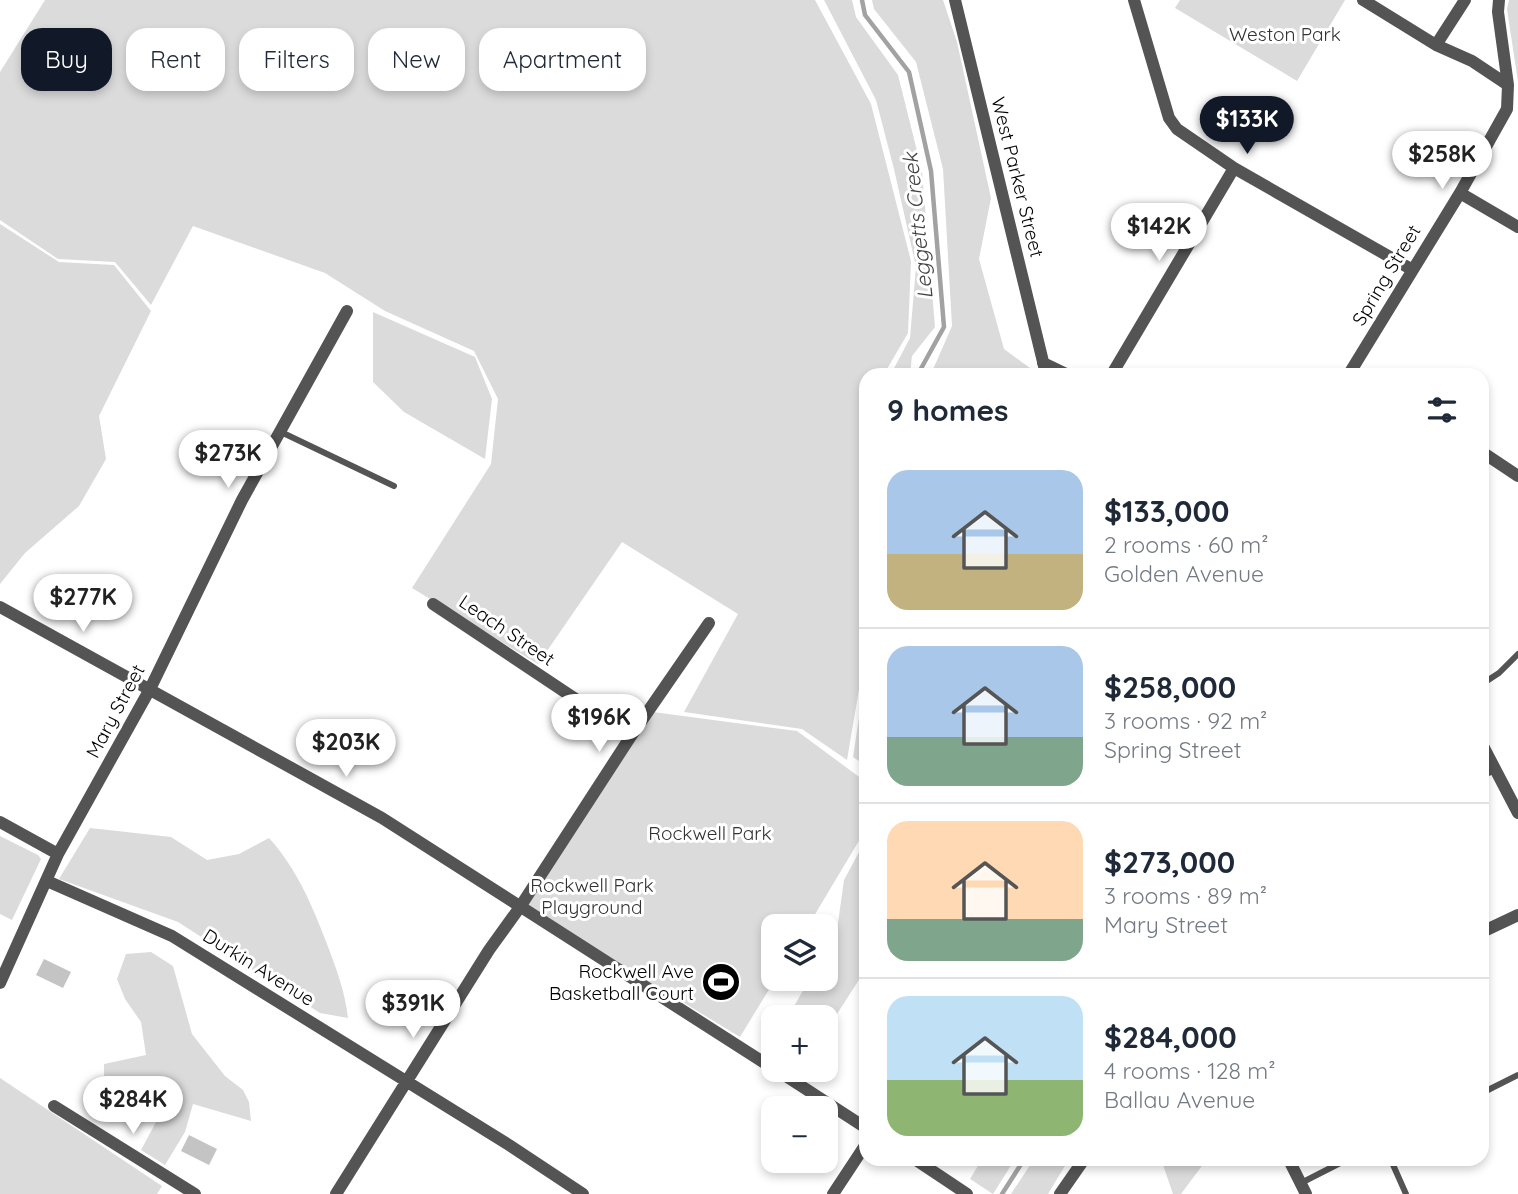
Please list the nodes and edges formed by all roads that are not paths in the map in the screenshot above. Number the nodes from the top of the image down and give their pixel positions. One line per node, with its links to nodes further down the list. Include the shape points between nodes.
1 (955, 0): 13 (street, West Parker Street)
2 (1134, 0): 8 (street, via 1169,118 1177,129)
3 (1363, 0): 6 (street)
4 (1465, 0): 6 (street)
5 (1499, 0): 7 (street, Spring Street)
6 (1436, 45): 7 (street)
7 (1508, 85): 9 (street, Spring Street, via 1507,109)
8 (1234, 167): 11 (street); 14 (street)
9 (1460, 193): 10 (street); 11 (street, Spring Street)
10 (1518, 227)
11 (1411, 269): 15 (street, Spring Street)
12 (347, 312): 16 (street, Mary Street)
13 (1044, 368)
14 (1116, 368)
15 (1352, 368)
16 (281, 432): 19 (lane); 25 (street, Mary Street, via 242,500)
17 (1489, 457): 18 (street)
18 (1518, 476)
19 (394, 486)
20 (433, 604): 26 (street, Leach Street)
21 (0, 607): 25 (street)
22 (709, 623): 26 (street)
23 (1518, 654): 24 (lane)
24 (1489, 679)
25 (150, 689): 32 (street, Mary Street); 34 (street, via 382,818)
26 (631, 736): 34 (street)
27 (1489, 756): 28 (street)
28 (1496, 769): 29 (lane); 30 (street)
29 (1489, 772)
30 (1518, 813)
31 (0, 822): 32 (street)
32 (58, 854): 33 (street, Mary Street)
33 (47, 881): 37 (street, Mary Street); 40 (street, Durkin Avenue, via 172,936)
34 (520, 907): 38 (street); 40 (street)
35 (1518, 915): 36 (street)
36 (1489, 929)
37 (0, 983)
38 (761, 1061)
39 (1518, 1075): 42 (lane)
40 (407, 1081): 54 (street); 55 (street, Durkin Avenue)
41 (794, 1082): 44 (street)
42 (1489, 1090)
43 (54, 1106): 53 (street)
44 (859, 1124)
45 (859, 1155): 56 (street)
46 (925, 1166): 52 (street)
47 (1080, 1166): 57 (street)
48 (1292, 1166): 51 (street)
49 (1338, 1166): 51 (lane)
50 (1394, 1166): 58 (lane)
51 (1303, 1189)
52 (965, 1193)
53 (195, 1194)
54 (336, 1194)
55 (583, 1194)
56 (834, 1194)
57 (1060, 1194)
58 (1406, 1194)

